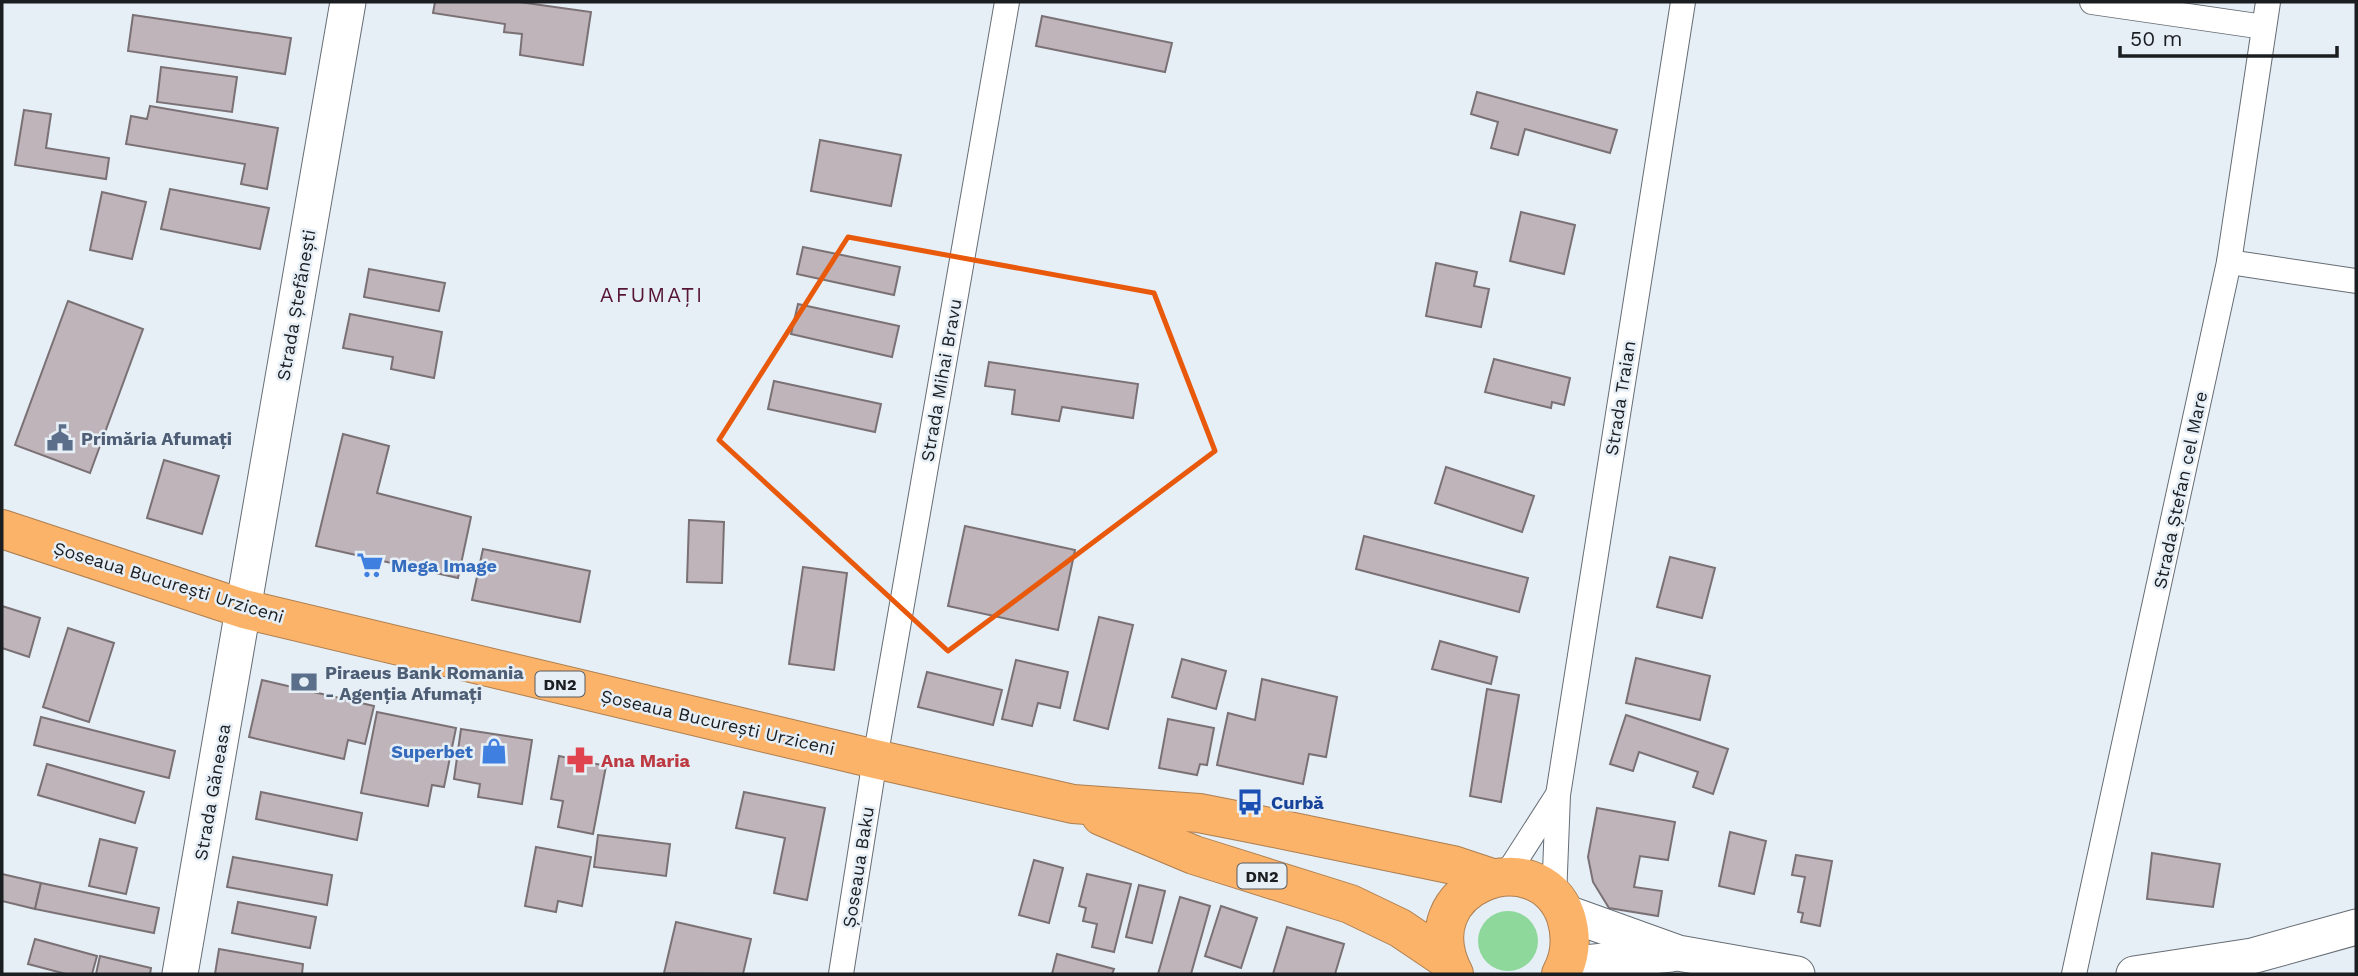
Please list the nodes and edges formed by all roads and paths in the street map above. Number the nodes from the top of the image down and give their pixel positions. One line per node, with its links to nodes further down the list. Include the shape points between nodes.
1 (348, 2): 10 (main road, Strada Ștefănești)
2 (1007, 2): 11 (street, Strada Mihai Bravu)
3 (1683, 2): 12 (street, Strada Traian)
4 (2092, 2): 6 (street)
5 (2268, 2): 6 (street, Strada Ștefan cel Mare)
6 (2264, 27): 7 (street, Strada Ștefan cel Mare)
7 (2229, 262): 8 (street); 23 (street, Strada Ștefan cel Mare)
8 (2356, 281)
9 (2, 529): 10 (highway, Șoseaua București Urziceni / DN2)
10 (244, 609): 11 (highway, Șoseaua București Urziceni / DN2); 20 (main road, Strada Găneasa)
11 (875, 759): 13 (highway, Șoseaua București Urziceni / DN2); 21 (street, Șoseaua Baku)
12 (1558, 795): 14 (street, Strada Traian); 15 (street, Strada Traian)
13 (1073, 804): 14 (highway, Șoseaua București Urziceni / DN2, via 1199,813); 18 (highway, Șoseaua București Urziceni / DN2, via 1194,855 1350,904 1400,928)
14 (1499, 877): 15 (highway, Șoseaua București Urziceni / DN2, via 1523,878 1540,886); 18 (highway, Șoseaua București Urziceni / DN2, via 1473,886 1447,918 1444,938)
15 (1559, 905): 17 (main road); 19 (highway, via 1570,938)
16 (2356, 927): 24 (main road, via 2252,956)
17 (1678, 953): 19 (main road); 22 (main road)
18 (1450, 967)
19 (1563, 970)
20 (180, 974)
21 (841, 974)
22 (1797, 974)
23 (2074, 974)
24 (2134, 974)

